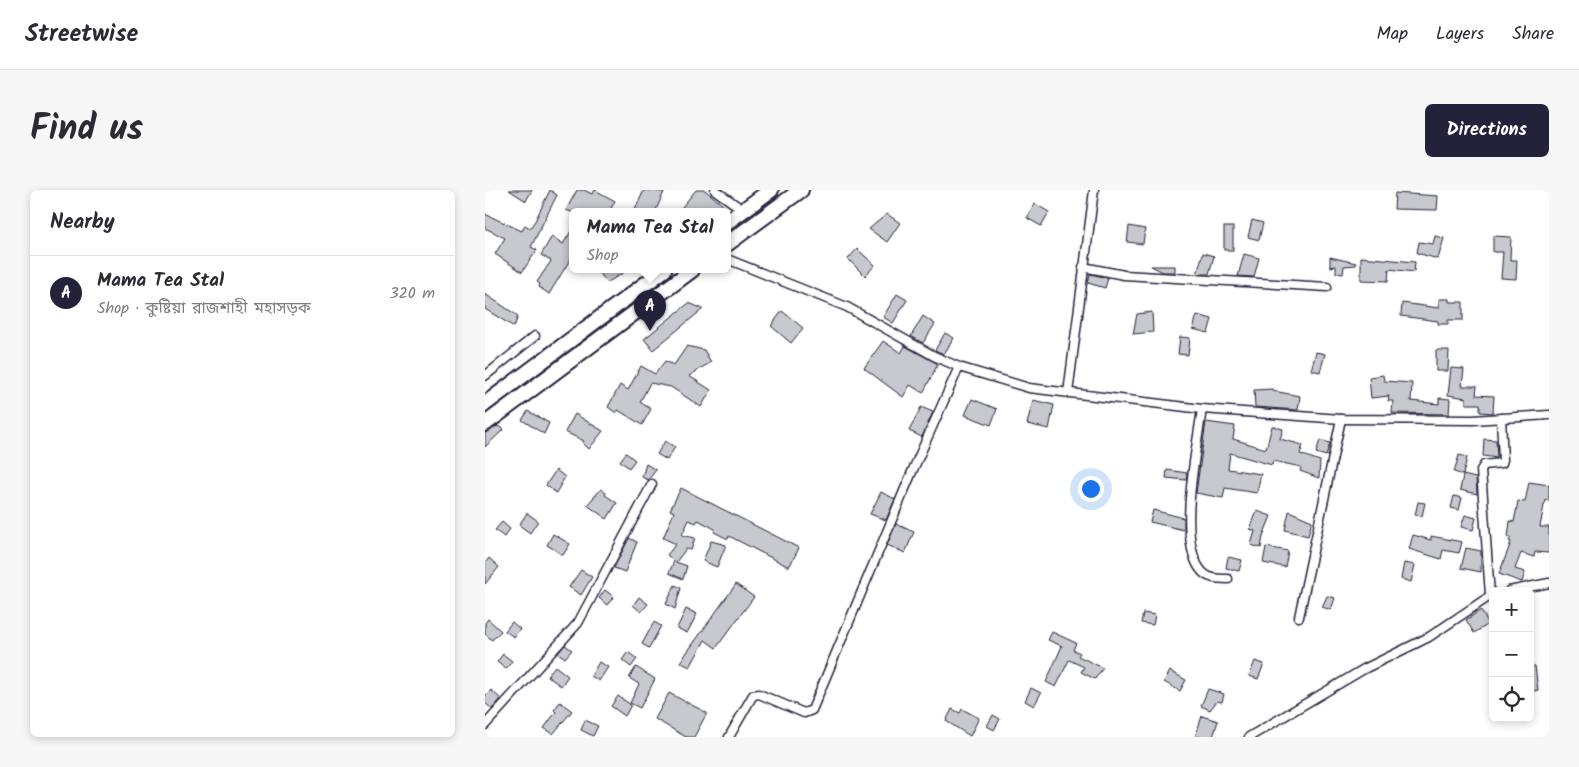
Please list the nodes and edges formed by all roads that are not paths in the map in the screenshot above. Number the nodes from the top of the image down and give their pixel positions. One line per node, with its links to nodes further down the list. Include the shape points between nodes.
1 (715, 190): 5 (street)
2 (771, 190): 5 (highway)
3 (801, 190): 7 (highway)
4 (1094, 190): 9 (street)
5 (743, 210): 6 (highway)
6 (731, 219)
7 (731, 241)
8 (731, 261): 16 (street, via 847,307 933,356)
9 (1083, 267): 12 (street, via 1124,275); 18 (street)
10 (660, 273): 13 (highway)
11 (688, 273): 14 (highway)
12 (1327, 287)
13 (612, 309): 14 (highway); 19 (highway)
14 (621, 323): 24 (highway)
15 (535, 336): 17 (street)
16 (959, 367): 18 (street, via 1029,388); 33 (street, via 812,710 804,713 759,694 753,695)
17 (485, 376)
18 (1068, 393): 20 (street)
19 (485, 404)
20 (1202, 409): 23 (street); 26 (street, via 1189,503 1192,548 1200,569 1206,575 1214,579)
21 (1549, 415): 22 (street)
22 (1501, 418): 23 (street); 28 (street, via 1503,460 1484,465 1481,470)
23 (1341, 419): 31 (street)
24 (485, 424)
25 (652, 484): 32 (street, via 578,623)
26 (1228, 579)
27 (1549, 583): 29 (street)
28 (1490, 587)
29 (1529, 587)
30 (1489, 595): 34 (street, via 1438,632 1364,669)
31 (1299, 617)
32 (485, 725)
33 (729, 737)
34 (1249, 737)

